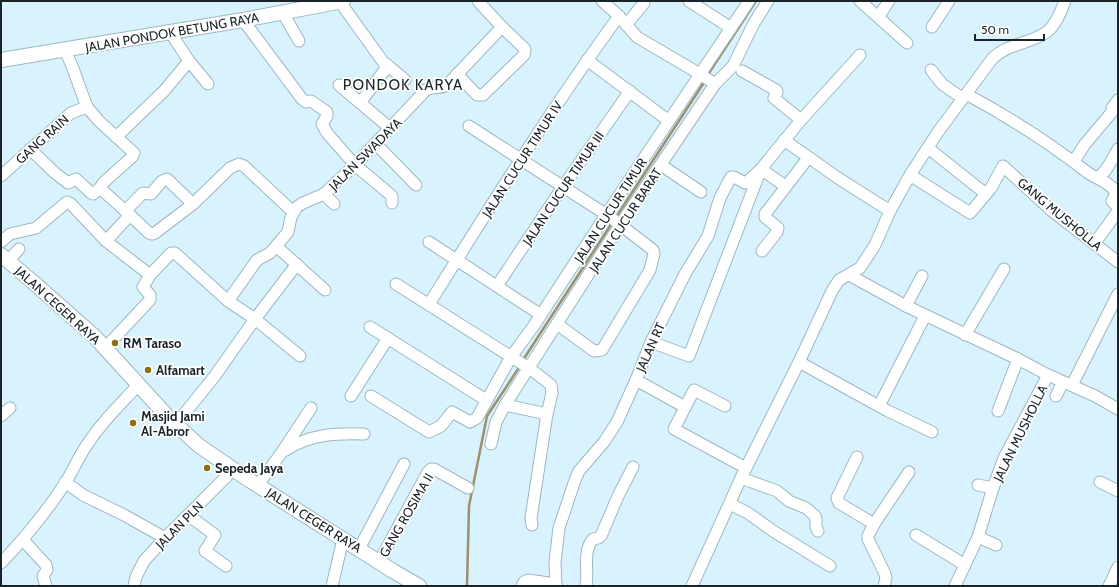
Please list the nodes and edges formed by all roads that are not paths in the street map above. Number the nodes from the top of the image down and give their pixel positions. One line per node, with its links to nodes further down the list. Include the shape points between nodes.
1 (342, 1): 11 (main road, JALAN PONDOK BETUNG RAYA); 28 (street)
2 (478, 1): 17 (street)
3 (602, 1): 16 (street)
4 (689, 1): 19 (street)
5 (749, 1): 19 (street, JALAN CUCUR TIMUR)
6 (768, 1): 34 (street, JALAN CUCUR BARAT, via 733,66)
7 (860, 1): 14 (street)
8 (889, 1): 14 (street)
9 (949, 1): 18 (street)
10 (1065, 1): 38 (street, via 1048,31 996,55)
11 (323, 3): 13 (main road, JALAN PONDOK BETUNG RAYA)
12 (644, 3): 16 (street, JALAN CUCUR TIMUR IV)
13 (287, 8): 15 (main road, JALAN PONDOK BETUNG RAYA); 21 (street)
14 (878, 16): 22 (street)
15 (242, 20): 20 (main road, JALAN PONDOK BETUNG RAYA); 56 (street, via 302,99 306,102 311,101 327,112 322,126)
16 (622, 21): 26 (street, JALAN CUCUR TIMUR IV); 32 (street, via 637,37)
17 (502, 27): 31 (street, JALAN SWADAYA); 31 (street, via 522,44 525,49 524,55 483,96 477,95)
18 (932, 27)
19 (731, 28): 32 (street, JALAN CUCUR TIMUR)
20 (170, 32): 23 (main road, JALAN PONDOK BETUNG RAYA); 27 (street)
21 (299, 41)
22 (907, 43)
23 (65, 50): 25 (main road, JALAN PONDOK BETUNG RAYA); 41 (street)
24 (860, 55): 42 (street, JALAN RT)
25 (1, 60)
26 (587, 60): 37 (street); 53 (street, JALAN CUCUR TIMUR IV)
27 (189, 61): 35 (street); 46 (street, via 164,91)
28 (386, 64): 33 (street); 40 (street, via 384,71)
29 (931, 70): 38 (street, via 942,84)
30 (742, 71): 42 (street, via 776,90 774,98)
31 (457, 74): 45 (street, JALAN SWADAYA, via 446,86 426,90)
32 (702, 75): 34 (street); 43 (street, JALAN CUCUR TIMUR)
33 (405, 80)
34 (714, 83): 55 (street, JALAN CUCUR BARAT)
35 (208, 84)
36 (339, 85): 40 (street)
37 (630, 91): 43 (street); 64 (street, JALAN CUCUR TIMUR III)
38 (964, 96): 49 (street); 54 (street, via 1035,134)
39 (1118, 100): 54 (street, via 1112,112)
40 (360, 103): 45 (street)
41 (87, 107): 46 (street); 50 (street, GANG RAIN, via 71,113)
42 (801, 120): 47 (street, JALAN RT)
43 (669, 121): 76 (street, JALAN CUCUR TIMUR)
44 (469, 126): 53 (street)
45 (390, 128): 48 (street, JALAN SWADAYA)
46 (116, 137): 63 (street, via 133,151 134,156)
47 (784, 140): 52 (street); 57 (street, JALAN RT)
48 (376, 144): 56 (street, JALAN SWADAYA); 61 (street)
49 (928, 148): 58 (street); 67 (street)
50 (30, 149): 59 (street, GANG RAIN); 63 (street, via 68,183 76,179 93,194)
51 (1118, 149): 60 (street)
52 (808, 158): 62 (street); 72 (street)
53 (520, 160): 64 (street); 85 (street, JALAN CUCUR TIMUR IV)
54 (1074, 161): 60 (street)
55 (661, 165): 65 (street); 76 (street, JALAN CUCUR BARAT)
56 (355, 166): 66 (street, JALAN SWADAYA); 68 (street, via 392,196)
57 (761, 169): 62 (street); 106 (street, JALAN RT, via 745,183 731,177 720,198 708,236); 106 (street, via 689,356)
58 (910, 175): 67 (street, via 970,213); 72 (street)
59 (1, 176)
60 (1097, 178): 71 (street, via 1111,186 1116,193 1112,201)
61 (416, 185)
62 (785, 186): 83 (street, via 765,214 765,217 778,228)
63 (101, 187): 75 (street)
64 (562, 188): 76 (street); 93 (street, JALAN CUCUR TIMUR III)
65 (701, 192)
66 (324, 194): 70 (street); 74 (street, JALAN SWADAYA, via 300,204)
67 (986, 194): 80 (street, GANG MUSHOLLA, via 1003,166 1052,211)
68 (392, 203)
69 (193, 204): 74 (street, via 230,168 239,164); 75 (street, via 152,234); 75 (street, via 167,179 151,194 143,193)
70 (334, 204)
71 (1118, 207)
72 (890, 211): 90 (street, via 870,254 860,268)
73 (1118, 211): 80 (street)
74 (293, 212): 81 (street, via 289,231)
75 (128, 213): 77 (street)
76 (613, 220): 99 (street, JALAN CUCUR TIMUR); 102 (street, JALAN CUCUR BARAT); 102 (street, via 652,248 654,254 647,276 600,351 594,351)
77 (106, 240): 78 (street, via 67,202 36,228 10,234); 89 (street)
78 (1, 242)
79 (429, 242): 85 (street)
80 (1094, 244): 86 (street, GANG MUSHOLLA)
81 (276, 246): 87 (street); 96 (street, via 257,260)
82 (20, 249): 84 (street)
83 (762, 251)
84 (5, 258): 107 (main road, JALAN CEGER RAYA, via 60,304)
85 (457, 260): 93 (street); 97 (street, JALAN CUCUR TIMUR IV)
86 (1118, 262)
87 (296, 264): 94 (street); 101 (street)
88 (1004, 269): 104 (street)
89 (150, 275): 96 (street, via 173,252); 107 (street, via 143,287 150,295 150,300)
90 (849, 275): 98 (street, JALAN MUSHOLLA); 111 (street, via 839,280 832,291)
91 (922, 276): 98 (street)
92 (396, 284): 97 (street)
93 (497, 286): 99 (street)
94 (325, 290)
95 (1118, 294): 115 (street)
96 (228, 301): 101 (street)
97 (429, 304): 109 (street)
98 (906, 306): 100 (street, JALAN MUSHOLLA)
99 (541, 315): 109 (street, JALAN CUCUR TIMUR)
100 (925, 316): 104 (street, JALAN MUSHOLLA); 123 (street)
101 (255, 319): 108 (street); 131 (street)
102 (557, 324): 112 (street, JALAN CUCUR BARAT)
103 (370, 327): 105 (street)
104 (965, 334): 110 (street, JALAN MUSHOLLA)
105 (388, 338): 117 (street); 120 (street)
106 (651, 342): 114 (street, JALAN RT)
107 (105, 348): 116 (main road, JALAN CEGER RAYA)
108 (300, 356)
109 (513, 358): 112 (street); 120 (street, JALAN CUCUR TIMUR)
110 (1018, 359): 113 (street, JALAN MUSHOLLA); 128 (street)
111 (799, 362): 123 (street); 139 (street)
112 (527, 367): 121 (street, JALAN CUCUR BARAT); 129 (street, via 551,385 552,393)
113 (1048, 375): 115 (street); 148 (street, JALAN MUSHOLLA, via 1004,458)
114 (636, 380): 124 (street); 168 (street, JALAN RT, via 617,422 574,480 559,528 555,562)
115 (1068, 383): 119 (street); 127 (street)
116 (140, 384): 131 (main road, JALAN CEGER RAYA); 143 (street, via 105,420)
117 (351, 396)
118 (371, 396): 120 (street, JALAN CUCUR TIMUR, via 428,432 442,426 452,412 470,422 474,421)
119 (1056, 396)
120 (486, 400)
121 (505, 405): 129 (street); 134 (street, JALAN CUCUR BARAT, via 496,422)
122 (725, 406): 124 (street, via 694,390)
123 (879, 406): 132 (street)
124 (685, 407): 139 (street, via 674,429)
125 (10, 408): 130 (street)
126 (311, 408): 135 (street)
127 (1118, 409)
128 (998, 411)
129 (547, 414): 153 (street)
130 (1, 416)
131 (176, 424): 140 (main road, JALAN CEGER RAYA, via 198,445)
132 (932, 432)
133 (364, 434): 135 (street, via 342,433 307,439)
134 (491, 444)
135 (282, 452): 145 (street)
136 (857, 456): 152 (street, via 837,498 839,503)
137 (404, 464): 161 (street)
138 (633, 467): 174 (street, via 601,536 593,538 589,545)
139 (746, 468): 142 (street)
140 (233, 469): 145 (main road, JALAN CEGER RAYA); 151 (street, JALAN PLN)
141 (909, 472): 152 (street)
142 (741, 478): 150 (street); 154 (street, via 777,491 789,501 806,508 815,516)
143 (65, 482): 157 (street, via 83,495); 159 (street)
144 (1100, 482): 149 (street)
145 (258, 485): 158 (main road, JALAN CEGER RAYA)
146 (978, 485): 148 (street)
147 (468, 488): 162 (street, GANG ROSIMA II, via 434,469 428,472)
148 (993, 488): 156 (street, JALAN MUSHOLLA)
149 (1118, 491)
150 (730, 504): 166 (street); 175 (street)
151 (188, 515): 157 (street, JALAN PLN); 165 (street, via 215,535 205,551)
152 (874, 524): 176 (street, via 868,539 885,574)
153 (532, 525)
154 (818, 531)
155 (916, 535): 164 (street)
156 (978, 537): 160 (street); 164 (street, JALAN MUSHOLLA)
157 (165, 538): 170 (street, JALAN PLN, via 144,561)
158 (343, 539): 161 (main road, JALAN CEGER RAYA); 171 (street)
159 (23, 540): 163 (street); 169 (street, via 46,565 47,570 43,576)
160 (996, 545)
161 (359, 549): 162 (main road, JALAN CEGER RAYA)
162 (379, 562): 172 (main road, JALAN CEGER RAYA)
163 (1, 563)
164 (965, 565): 177 (street, JALAN MUSHOLLA)
165 (226, 566)
166 (830, 566)
167 (1118, 567): 178 (street)
168 (556, 585): 173 (street, via 528,580)
169 (46, 586)
170 (134, 586)
171 (332, 586)
172 (419, 586)
173 (522, 586)
174 (586, 586)
175 (692, 586)
176 (884, 586)
177 (955, 586)
178 (1109, 586)

